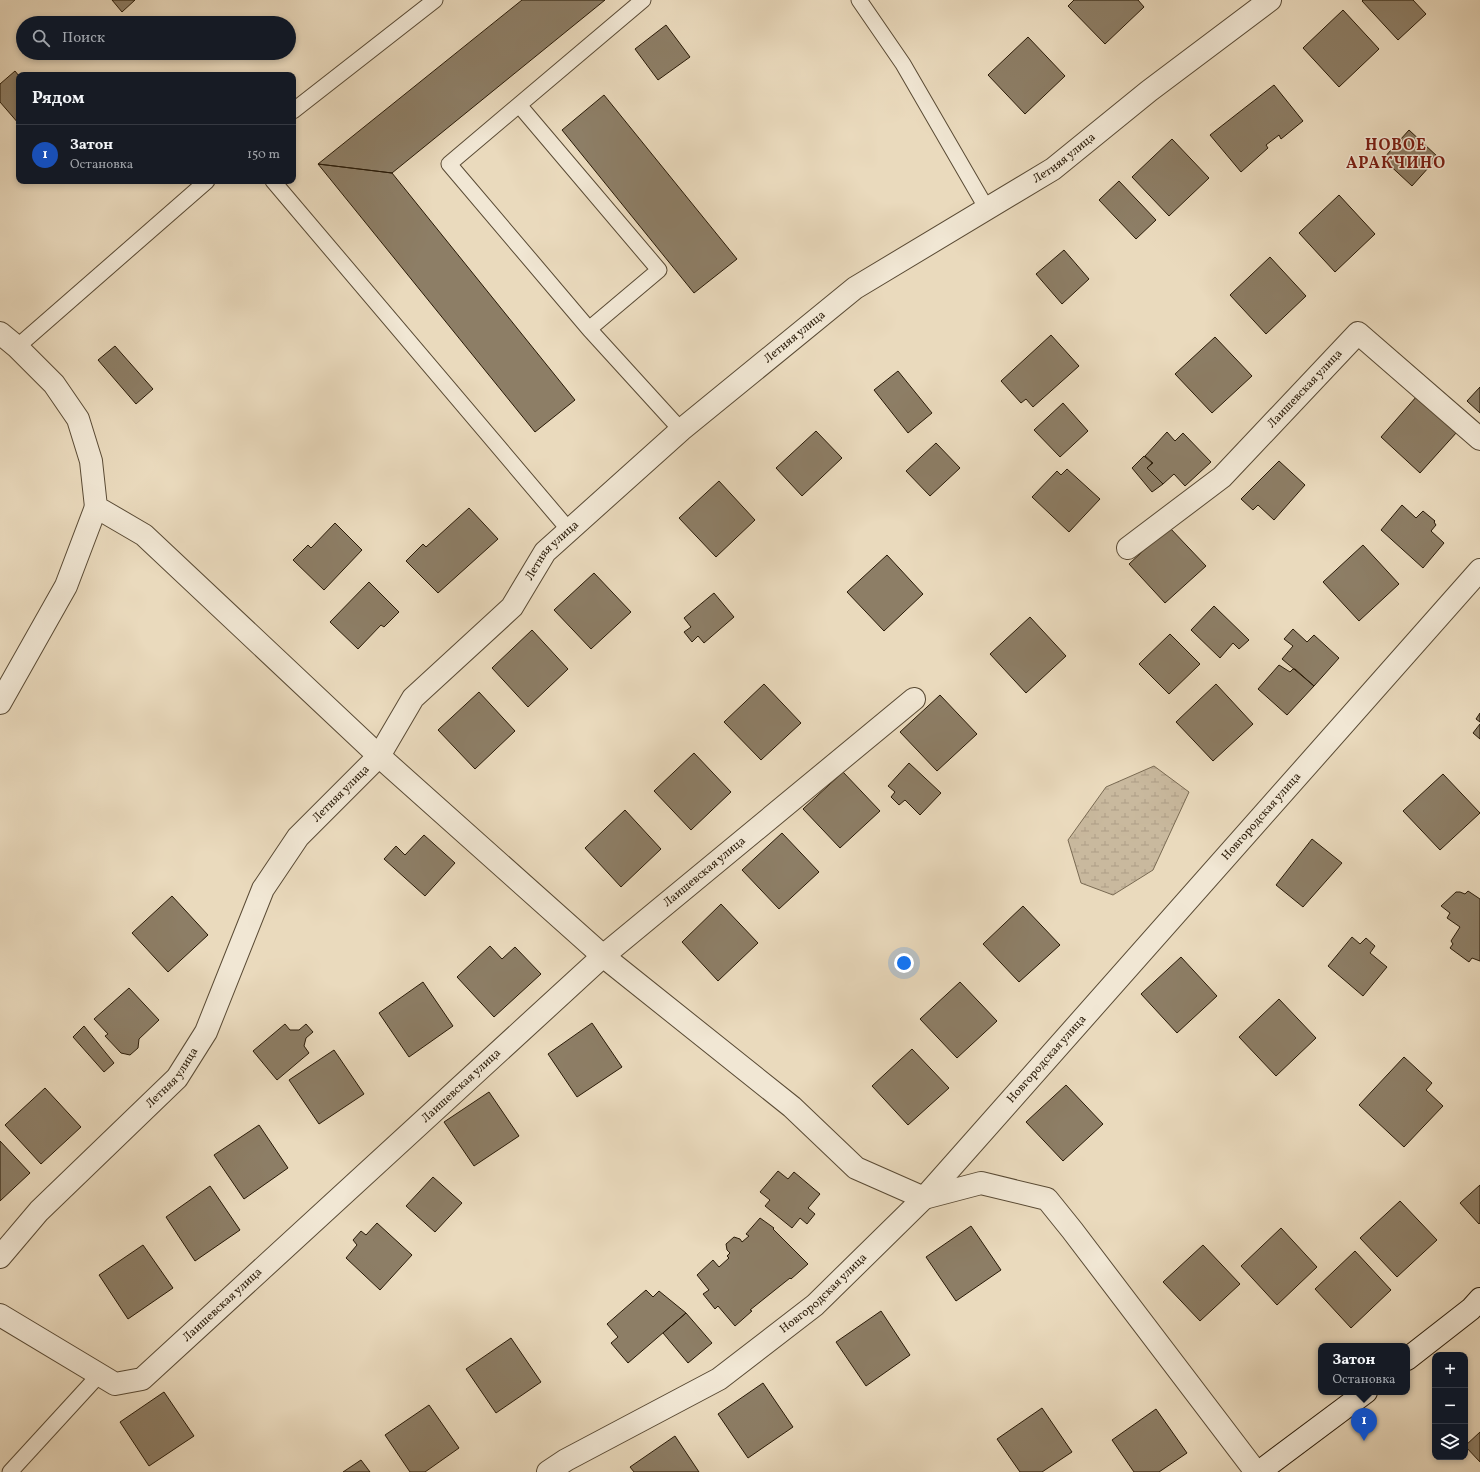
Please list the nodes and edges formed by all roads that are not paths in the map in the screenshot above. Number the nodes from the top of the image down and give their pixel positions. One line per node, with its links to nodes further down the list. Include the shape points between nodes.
1 (436, 0): 6 (lane)
2 (643, 0): 5 (lane)
3 (859, 0): 9 (lane, via 903,64)
4 (1270, 0): 9 (street, Летняя улица, via 1149,91 1053,169)
5 (519, 105): 10 (lane, via 659,270); 10 (lane, via 449,164)
6 (296, 109)
7 (204, 184): 12 (lane)
8 (276, 184): 16 (lane)
9 (987, 209): 13 (street, Летняя улица, via 860,285)
10 (589, 329): 13 (lane)
11 (0, 333): 12 (street)
12 (17, 347): 15 (street, via 54,384 78,419 91,461)
13 (681, 430): 16 (street, Летняя улица)
14 (1480, 439): 17 (street, Лаишевская улица, via 1358,333 1222,477)
15 (96, 507): 20 (street, via 66,586); 21 (street, via 144,535)
16 (569, 530): 21 (street, Летняя улица, via 545,552 512,607 413,698)
17 (1128, 548)
18 (1480, 570): 23 (street, Новгородская улица)
19 (914, 699): 22 (street, Лаишевская улица)
20 (0, 703)
21 (379, 756): 22 (street); 24 (street, Летняя улица, via 298,837 263,889 206,1032 177,1078 39,1211)
22 (603, 956): 23 (street, via 792,1107 856,1168); 28 (street, Лаишевская улица, via 142,1379 115,1384)
23 (924, 1198): 31 (street, Новгородская улица, via 815,1305 719,1379); 32 (street, via 981,1183 1047,1200)
24 (0, 1257)
25 (1480, 1299): 27 (street)
26 (0, 1316): 28 (street, Лаишевская улица)
27 (1410, 1357)
28 (99, 1375): 30 (lane)
29 (1362, 1395): 32 (street)
30 (10, 1472)
31 (548, 1472)
32 (1258, 1472)

